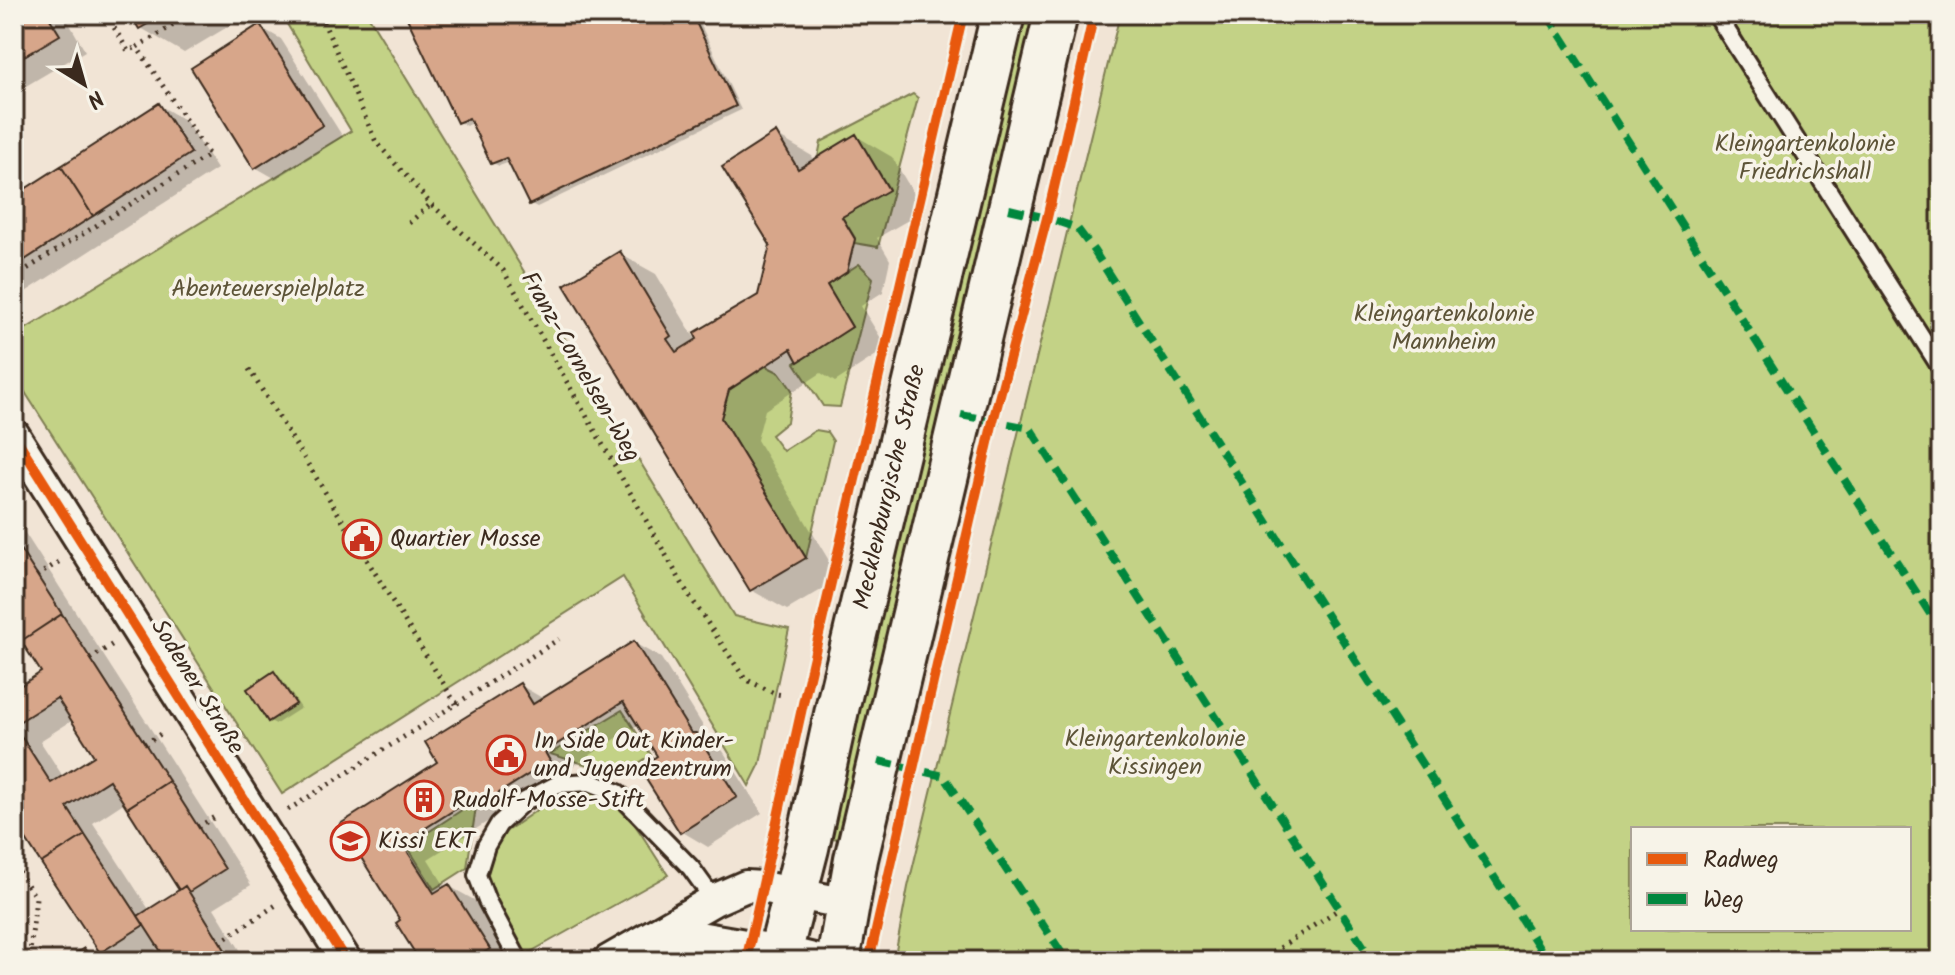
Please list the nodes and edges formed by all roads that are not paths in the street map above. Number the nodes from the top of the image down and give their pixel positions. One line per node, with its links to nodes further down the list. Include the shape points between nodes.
1 (1003, 14): 6 (main road, Mecklenburgische Straße)
2 (1056, 14): 8 (main road)
3 (1716, 14): 4 (lane)
4 (1941, 368)
5 (14, 435): 11 (street, Sodener Straße)
6 (795, 893): 7 (street, via 746,886); 8 (street); 10 (main road, Mecklenburgische Straße)
7 (714, 900): 9 (street); 12 (lane, via 691,868 618,793 590,782 558,784 523,802 499,824 477,875)
8 (848, 904): 15 (main road)
9 (636, 945): 10 (street, via 693,936); 13 (street)
10 (779, 956): 14 (street)
11 (346, 961)
12 (519, 961)
13 (608, 961)
14 (822, 961)
15 (838, 961)

